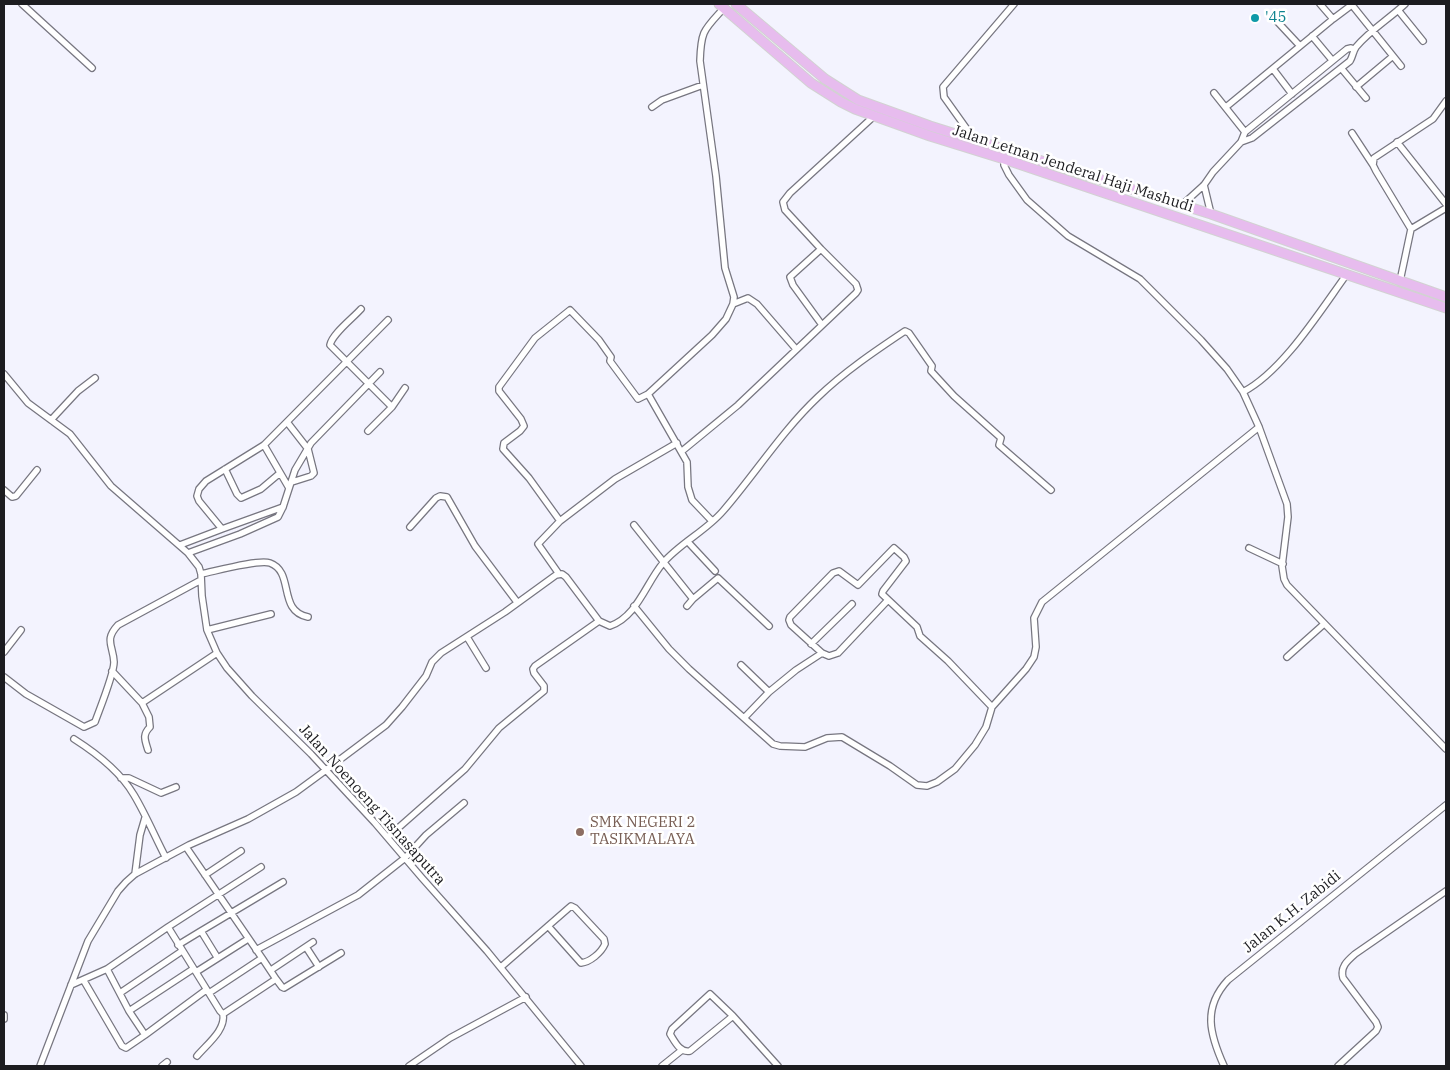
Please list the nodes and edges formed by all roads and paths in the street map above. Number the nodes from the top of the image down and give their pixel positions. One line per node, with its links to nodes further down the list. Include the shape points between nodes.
1 (22, 4): 21 (street)
2 (1014, 4): 35 (street, via 943,87 944,97)
3 (1320, 4): 10 (street)
4 (1353, 4): 10 (street); 11 (street)
5 (1405, 4): 8 (street)
6 (740, 5): 14 (main road, Jalan Letnan Jenderal Haji Mashudi)
7 (721, 6): 17 (main road, Jalan Letnan Jenderal Haji Mashudi); 24 (street, via 701,38)
8 (1398, 10): 11 (street); 13 (street)
9 (1273, 17): 15 (street)
10 (1333, 19): 12 (street)
11 (1372, 29): 16 (street); 18 (street)
12 (1312, 36): 15 (street); 19 (street)
13 (1424, 41)
14 (782, 43): 17 (main road); 35 (main road, Jalan Letnan Jenderal Haji Mashudi, via 825,79 858,100)
15 (1300, 46): 23 (street)
16 (1354, 49): 19 (street, via 1347,49); 22 (street, via 1352,58)
17 (774, 52): 32 (main road, Jalan Letnan Jenderal Haji Mashudi, via 840,102)
18 (1393, 56): 20 (street); 25 (street)
19 (1332, 60): 27 (street)
20 (1401, 66)
21 (92, 68)
22 (1341, 68): 25 (street); 36 (street, via 1252,138)
23 (1273, 69): 27 (street); 31 (street)
24 (703, 85): 30 (street); 50 (street, via 725,268 734,296)
25 (1356, 87): 28 (street)
26 (1214, 93): 31 (street)
27 (1292, 94): 33 (street)
28 (1366, 98)
29 (1445, 105): 37 (street, via 1432,119)
30 (652, 107)
31 (1226, 107): 33 (street)
32 (873, 116): 38 (main road, Jalan Letnan Jenderal Haji Mashudi); 46 (street, via 784,199 783,206)
33 (1245, 132): 36 (street)
34 (1352, 132): 39 (street)
35 (974, 139): 42 (main road, Jalan Letnan Jenderal Haji Mashudi)
36 (1241, 142): 40 (street)
37 (1398, 142): 39 (street, via 1374,158); 41 (street)
38 (1004, 159): 47 (main road, Jalan Letnan Jenderal Haji Mashudi); 62 (street, via 1009,175 1027,200 1068,236 1140,279 1201,340)
39 (1373, 164): 45 (street)
40 (1204, 184): 42 (street); 44 (street)
41 (1446, 204)
42 (1182, 205): 44 (main road, Jalan Letnan Jenderal Haji Mashudi)
43 (1446, 208): 45 (street)
44 (1211, 214): 48 (main road, Jalan Letnan Jenderal Haji Mashudi)
45 (1411, 229): 48 (street)
46 (821, 249): 54 (street, via 790,277 792,285); 54 (street, via 856,284 858,290)
47 (1347, 274): 51 (main road, Jalan Letnan Jenderal Haji Mashudi); 62 (street, via 1270,373)
48 (1400, 281): 49 (main road, Jalan Letnan Jenderal Haji Mashudi)
49 (1446, 298)
50 (733, 304): 55 (street, via 748,298 758,304); 63 (street, via 726,319 712,335)
51 (1446, 308)
52 (361, 309): 56 (street, via 331,341 330,346)
53 (388, 320): 56 (street)
54 (822, 325): 55 (street)
55 (796, 349): 72 (street, via 738,405)
56 (346, 363): 60 (street); 66 (street)
57 (380, 372): 60 (street)
58 (4, 374): 65 (street, Jalan Noenoeng Tisnasaputra, via 28,403)
59 (95, 378): 65 (street)
60 (368, 384): 64 (street); 71 (street)
61 (405, 388): 64 (street)
62 (1243, 392): 67 (street)
63 (648, 394): 69 (street); 81 (street, via 638,399 610,361 612,356 570,310 535,338 501,383 499,391 524,426 502,448)
64 (392, 407): 68 (street)
65 (51, 420): 90 (street, Jalan Noenoeng Tisnasaputra, via 75,439 110,486)
66 (287, 422): 70 (street); 71 (street)
67 (1259, 427): 94 (street, via 1288,511); 123 (street, via 1042,602 1034,618 1034,657)
68 (368, 431)
69 (677, 443): 72 (street); 81 (street, via 615,480)
70 (264, 445): 73 (street); 75 (street)
71 (308, 449): 76 (street); 76 (street, via 313,474)
72 (682, 451): 82 (street, via 687,462 689,494)
73 (225, 469): 75 (street, via 241,498 261,489); 87 (street, via 202,485 197,496)
74 (38, 470): 77 (street, via 16,496 12,497)
75 (280, 473): 76 (street)
76 (290, 485): 79 (street)
77 (4, 490)
78 (1051, 490): 82 (street, via 999,445 1001,438 931,371 932,366 905,331 817,398)
79 (283, 507): 80 (street); 85 (street, via 278,517)
80 (254, 518): 83 (street); 85 (street)
81 (560, 521): 96 (street, via 538,544)
82 (712, 521): 89 (street)
83 (236, 524): 87 (street); 88 (street)
84 (634, 525): 93 (street)
85 (257, 527): 88 (street)
86 (410, 527): 100 (street, via 436,498 447,497 475,546)
87 (222, 529): 90 (street)
88 (240, 534): 92 (street)
89 (688, 542): 93 (street); 95 (street)
90 (180, 545): 92 (street, Jalan Noenoeng Tisnasaputra)
91 (1249, 548): 94 (street)
92 (188, 553): 97 (street, Jalan Noenoeng Tisnasaputra, via 199,567)
93 (664, 562): 98 (street); 102 (street)
94 (1283, 564): 107 (street, via 1288,585)
95 (715, 571)
96 (559, 574): 100 (street); 106 (street, via 571,582)
97 (201, 577): 105 (street, via 261,562 271,564 280,571 290,605 297,613); 110 (street, Jalan Noenoeng Tisnasaputra); 119 (street, via 114,630 110,639 114,662)
98 (693, 599): 103 (street); 108 (street, via 719,578)
99 (888, 600): 112 (street, via 882,592 906,560 894,548 860,584 837,571 793,613 789,620 791,624); 115 (street, via 838,653); 123 (street)
100 (517, 602): 111 (street)
101 (852, 604): 112 (street)
102 (634, 606): 106 (street, via 616,624 610,626); 124 (street, via 669,649)
103 (687, 606)
104 (271, 614): 110 (street)
105 (308, 617)
106 (599, 622): 134 (street, via 535,666 534,673 544,691 499,728 465,769)
107 (1324, 624): 116 (street); 126 (street)
108 (769, 626)
109 (21, 630): 113 (street)
110 (207, 630): 114 (street, Jalan Noenoeng Tisnasaputra)
111 (468, 637): 118 (street); 128 (street, via 436,658 426,676 386,725)
112 (812, 644): 115 (street)
113 (4, 652)
114 (217, 653): 122 (street); 128 (street, Jalan Noenoeng Tisnasaputra, via 252,696)
115 (822, 654): 121 (street)
116 (1287, 657)
117 (741, 665): 121 (street)
118 (486, 668)
119 (112, 671): 120 (street, via 95,722 84,727 26,694); 122 (street)
120 (4, 677)
121 (769, 692): 124 (street)
122 (142, 703): 127 (street, via 149,717 150,727 144,738)
123 (992, 707): 124 (street, via 986,727 955,769 926,786 918,785 842,738 827,738 805,747 780,746 773,744)
124 (745, 718)
125 (74, 739): 129 (street)
126 (1446, 749)
127 (148, 750)
128 (326, 770): 134 (street, Jalan Noenoeng Tisnasaputra); 135 (street, via 296,792)
129 (121, 778): 130 (street, via 130,778 161,793); 133 (street, via 134,794)
130 (176, 787)
131 (464, 803): 138 (street, via 426,835)
132 (1446, 805): 182 (street, Jalan K.H. Zabidi, via 1221,988 1211,1012 1211,1029)
133 (146, 818): 137 (street); 140 (street, via 140,835)
134 (388, 837): 138 (street, Jalan Noenoeng Tisnasaputra)
135 (186, 847): 137 (street); 141 (street)
136 (241, 851): 141 (street)
137 (166, 858): 140 (street)
138 (405, 858): 153 (street, via 358,895); 159 (street, Jalan Noenoeng Tisnasaputra)
139 (261, 867): 144 (street)
140 (135, 874): 165 (street, via 118,891 88,941)
141 (205, 875): 144 (street)
142 (282, 882): 145 (street)
143 (1446, 891): 183 (street, via 1344,965 1344,978 1378,1027)
144 (217, 895): 145 (street); 147 (street)
145 (230, 913): 148 (street); 149 (street)
146 (548, 926): 146 (street, via 581,963 587,962 605,944 604,939 572,906); 159 (street)
147 (168, 928): 151 (street); 160 (street)
148 (200, 931): 151 (street); 156 (street)
149 (248, 939): 153 (street); 156 (street)
150 (313, 942): 152 (street)
151 (178, 945): 154 (street)
152 (306, 947): 158 (street); 162 (street)
153 (256, 950): 157 (street)
154 (182, 951): 161 (street); 167 (street)
155 (341, 953): 158 (street)
156 (217, 957): 161 (street)
157 (262, 958): 162 (street); 166 (street)
158 (319, 967): 163 (street, via 284,988)
159 (501, 967): 168 (street, Jalan Noenoeng Tisnasaputra)
160 (107, 969): 164 (street); 167 (street)
161 (195, 970): 166 (street); 169 (street)
162 (270, 970): 163 (street)
163 (276, 979): 171 (street)
164 (84, 980): 165 (street); 174 (street, via 122,1046 128,1048)
165 (71, 985): 177 (street)
166 (207, 991): 171 (street); 174 (street)
167 (120, 993): 169 (street)
168 (526, 997): 178 (street, via 450,1038); 179 (street, Jalan Noenoeng Tisnasaputra)
169 (129, 1011): 174 (street)
170 (4, 1014): 173 (street)
171 (223, 1014): 176 (street, via 222,1027)
172 (733, 1016): 175 (street, via 690,1051); 175 (street, via 713,995 708,995 670,1031); 181 (street)
173 (4, 1019)
174 (146, 1035)
175 (682, 1050): 180 (street)
176 (197, 1056)
177 (40, 1066)
178 (409, 1066)
179 (581, 1066)
180 (662, 1066)
181 (778, 1066)
182 (1224, 1066)
183 (1338, 1066)

